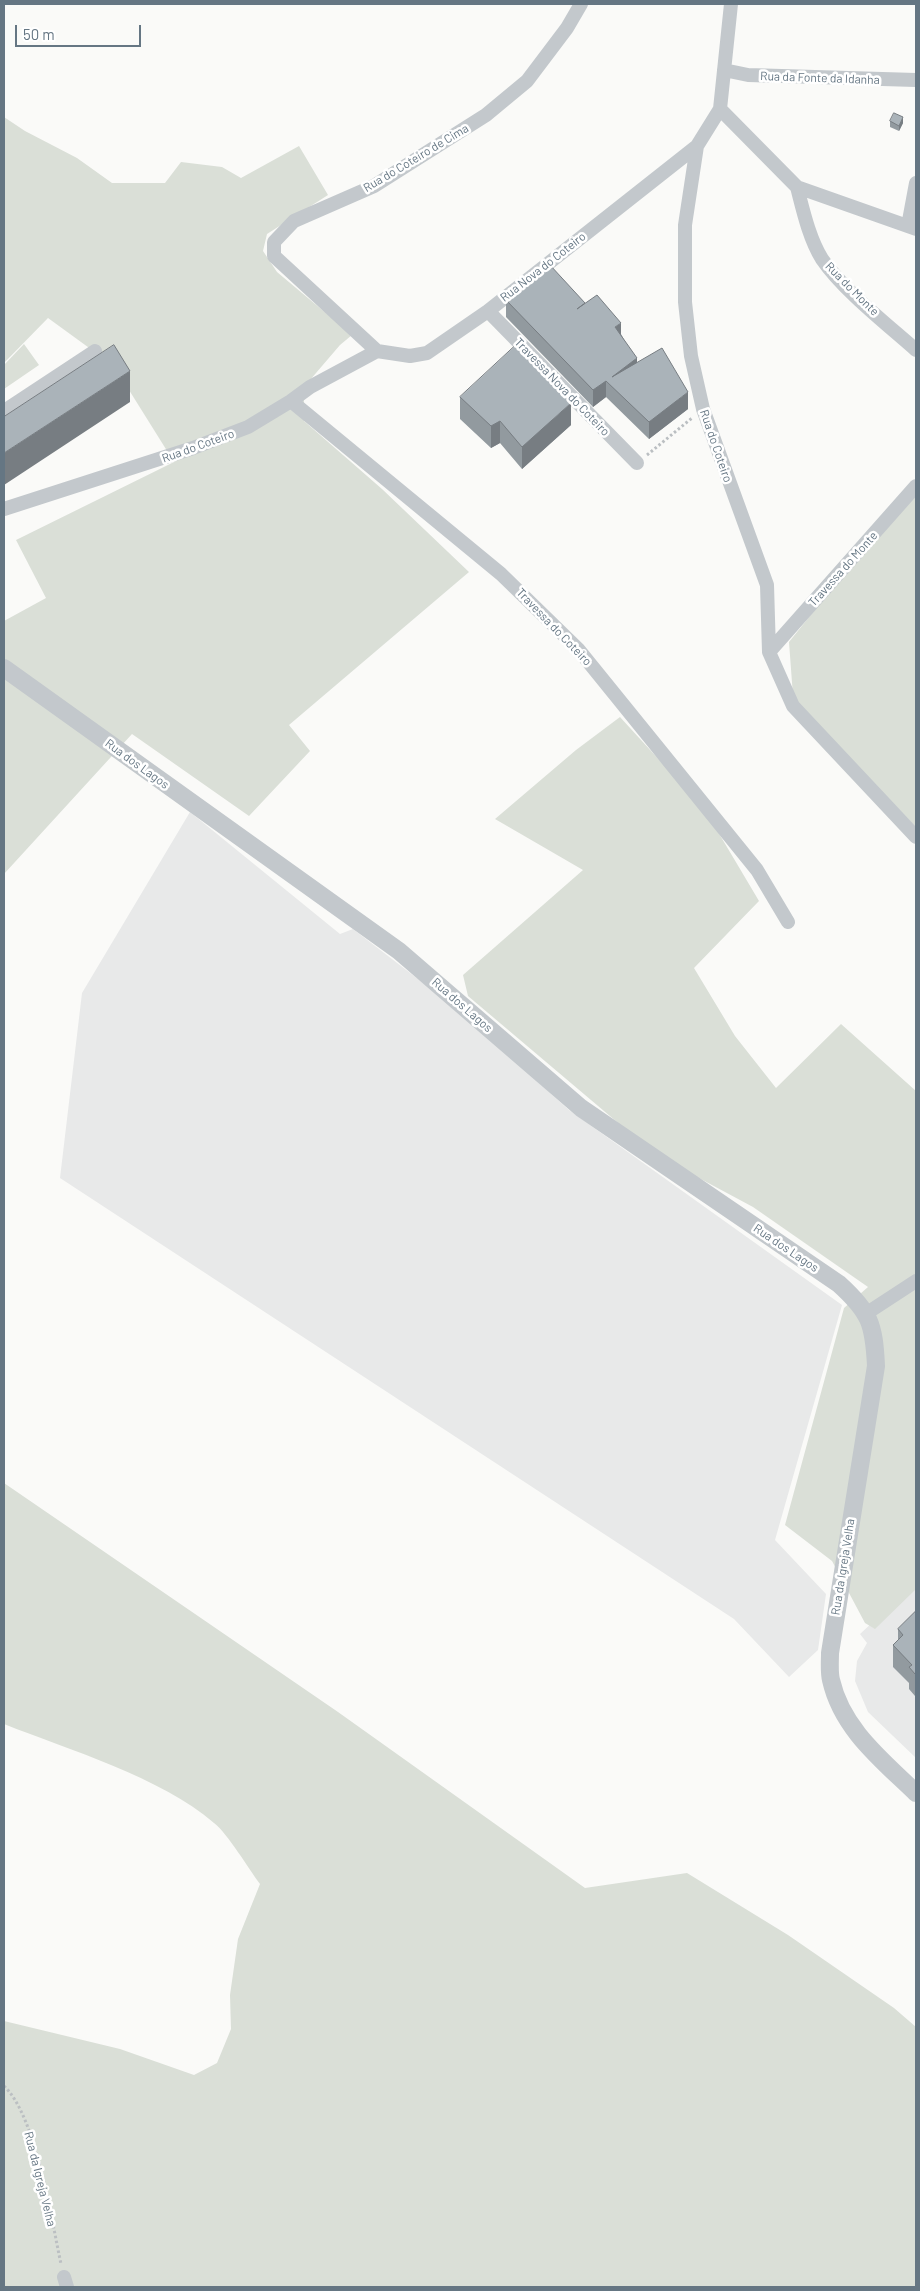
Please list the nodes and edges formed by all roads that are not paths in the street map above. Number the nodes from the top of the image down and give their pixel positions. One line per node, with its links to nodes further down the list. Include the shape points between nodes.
1 (582, 4): 12 (street, Rua do Coteiro de Cima, via 527,81 486,115 374,186 294,220 274,242 274,256)
2 (731, 4): 3 (street, Rua do Coteiro)
3 (724, 70): 4 (street, Rua da Fonte da Idanha, via 748,75); 5 (street, Rua do Coteiro)
4 (916, 80)
5 (720, 109): 6 (street, Rua do Coteiro); 8 (street)
6 (697, 146): 10 (street, Rua Nova do Coteiro); 19 (street, Rua do Coteiro, via 685,225 685,302 692,356 703,409 767,585)
7 (916, 183): 9 (street)
8 (797, 187): 9 (street); 11 (street, Rua do Monte, via 821,258)
9 (912, 228)
10 (488, 311): 12 (street, Rua Nova do Coteiro, via 427,353 410,356); 16 (street, Travessa Nova do Coteiro)
11 (916, 350)
12 (377, 351): 14 (street, Rua do Coteiro, via 310,387)
13 (95, 352): 15 (street)
14 (292, 401): 18 (street, Rua do Coteiro, via 248,427 193,448); 22 (street, Travessa do Coteiro, via 501,574 578,649 757,870)
15 (4, 411)
16 (637, 463)
17 (916, 486): 19 (street, Travessa do Monte)
18 (4, 508)
19 (770, 652): 21 (street, Rua do Coteiro, via 793,706)
20 (4, 668): 24 (street, Rua dos Lagos, via 399,951 581,1108 839,1284)
21 (916, 837)
22 (788, 922)
23 (916, 1281): 24 (street)
24 (867, 1314): 25 (street, Rua da Igreja Velha, via 875,1337 876,1366 830,1653 831,1680 842,1710 859,1737)
25 (916, 1793)

